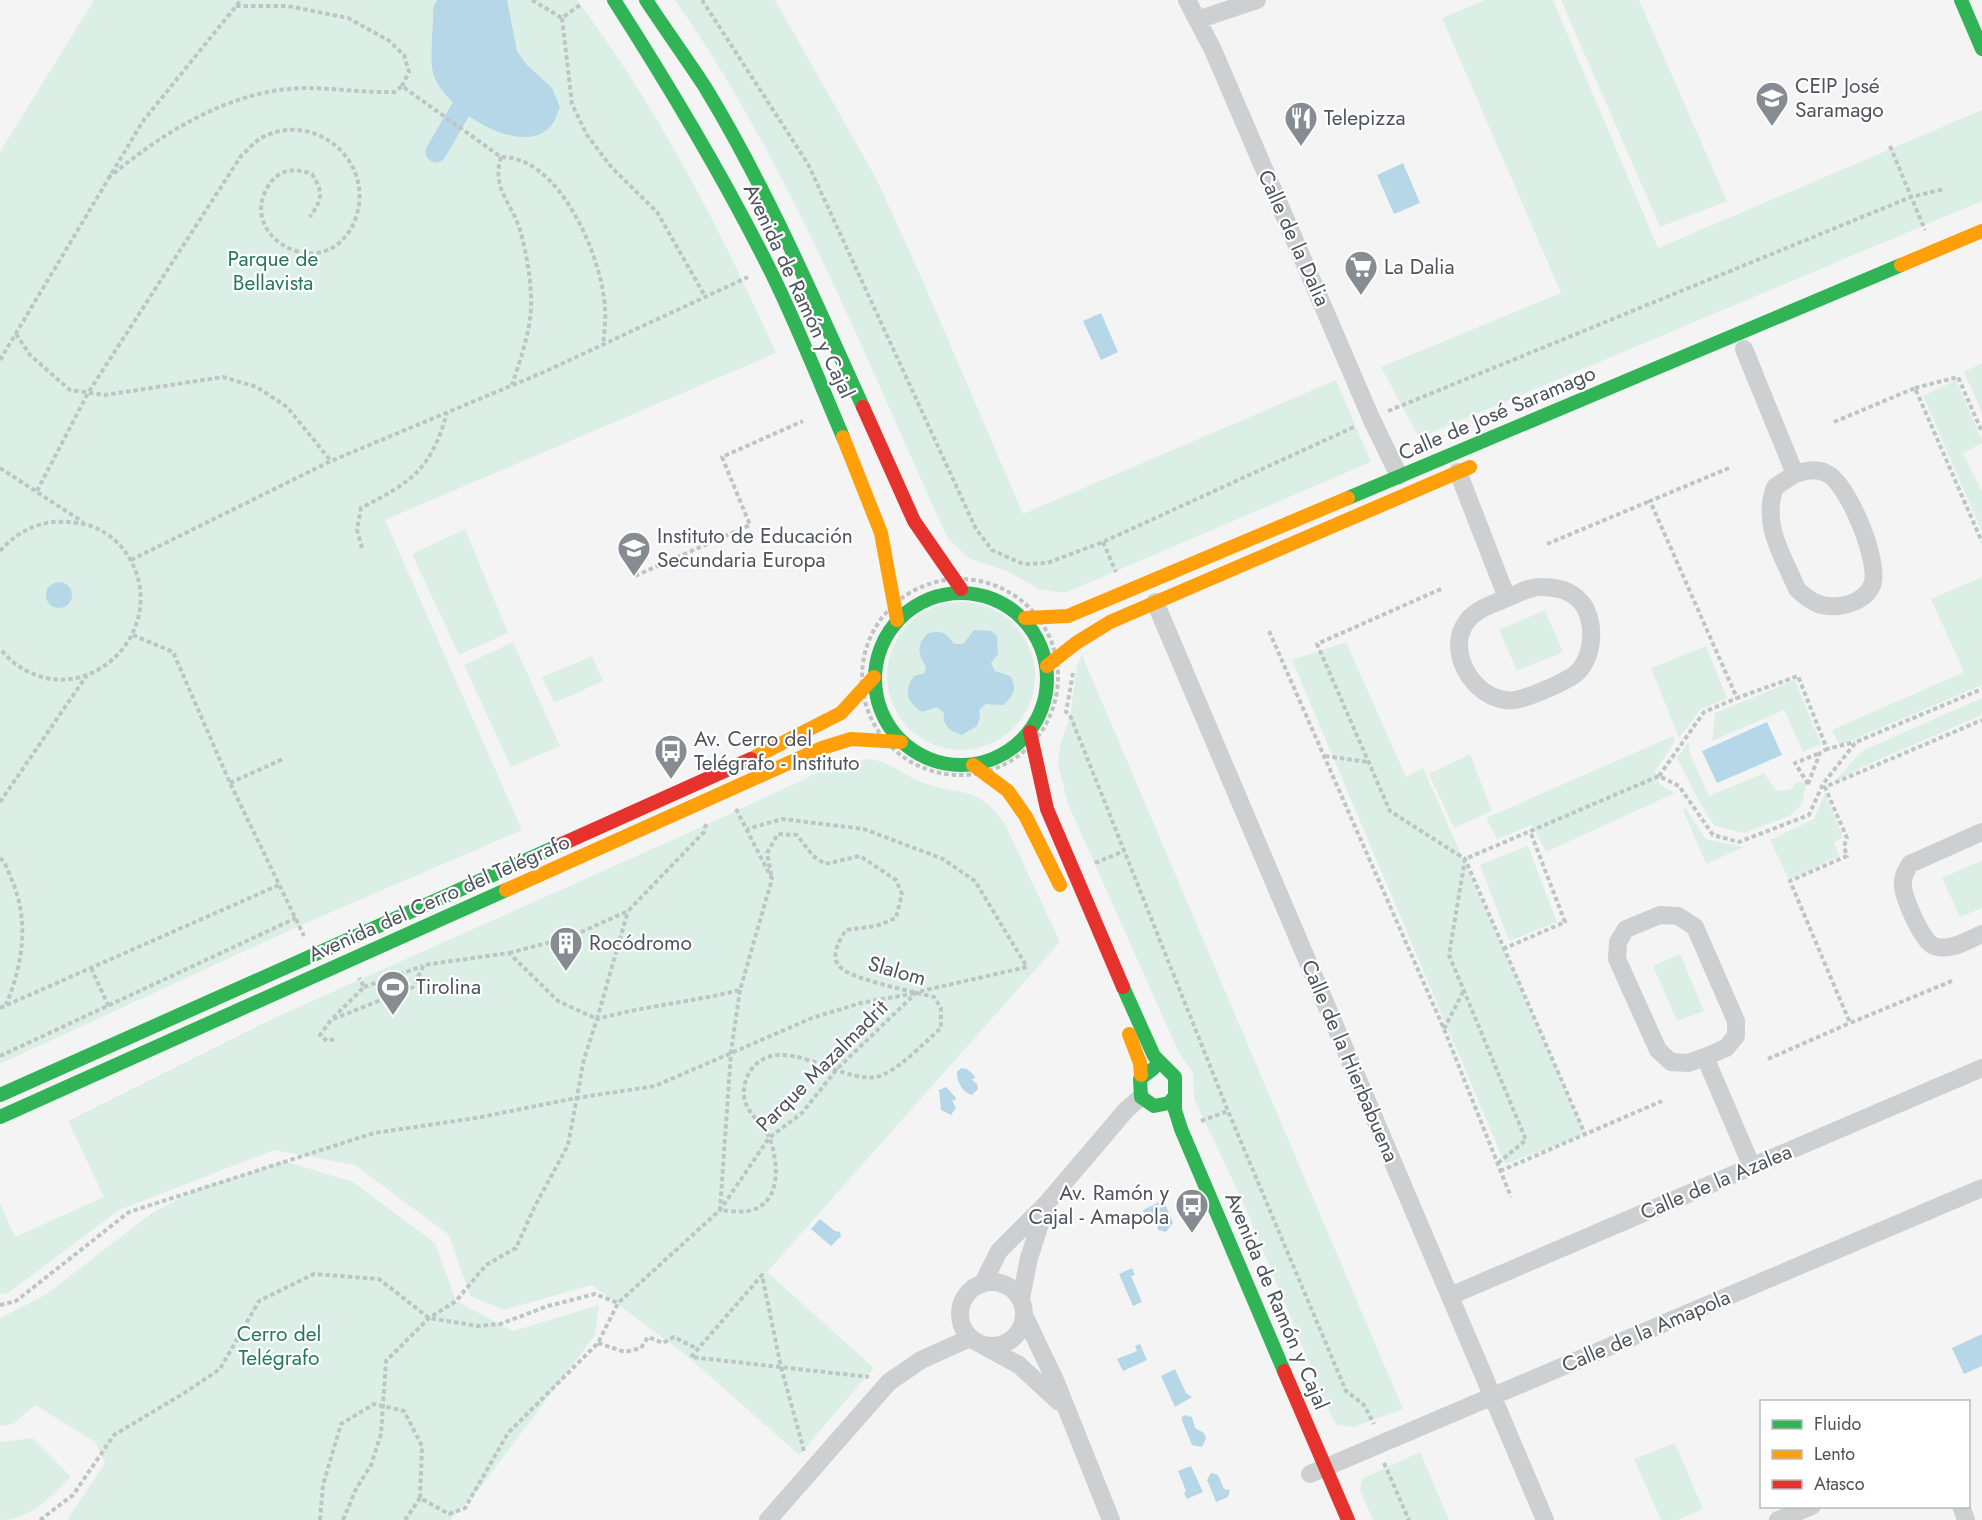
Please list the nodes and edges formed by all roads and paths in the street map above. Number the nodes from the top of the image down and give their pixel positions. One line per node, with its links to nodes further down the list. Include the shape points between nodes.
1 (241, 0): 10 (path)
2 (532, 0): 11 (path)
3 (614, 0): 59 (street, Avenida de Ramón y Cajal, via 679,101 773,276 881,532)
4 (646, 0): 54 (street, Avenida de Ramón y Cajal, via 705,88 758,184 798,262 914,521)
5 (702, 0): 47 (path, via 808,164 976,529 992,550 1023,564 1047,563)
6 (1187, 0): 12 (street, Calle de la Dalia)
7 (1257, 0): 12 (street)
8 (1961, 0): 13 (street)
9 (580, 5): 11 (path)
10 (236, 6): 14 (path, via 288,6 348,18 388,40 404,55 409,72); 17 (path, via 143,121)
11 (562, 18): 24 (path, via 572,104 587,135 612,168 657,212)
12 (1197, 20): 33 (street, Calle de la Dalia)
13 (1982, 49)
14 (402, 86): 16 (path); 17 (path, via 395,93 302,88 256,94 194,117 150,143)
15 (1890, 147): 19 (path)
16 (501, 157): 26 (path, via 514,156 528,163 554,185 577,214 594,255 606,308); 29 (path, via 496,170 499,185 519,229 531,296 527,333)
17 (108, 178): 25 (path)
18 (1944, 189): 19 (path)
19 (1911, 197): 21 (path); 33 (path)
20 (310, 217): 31 (path, via 319,203 321,188 312,174 295,168 275,175 263,193 261,218 271,237 291,250 315,255 337,247 351,231 359,209 360,186 352,162 332,141 309,131 281,131 261,138 241,156)
21 (1926, 230)
22 (1982, 231): 43 (street, Calle de José Saramago)
23 (748, 278): 24 (path)
24 (706, 298): 26 (path)
25 (16, 334): 28 (path); 31 (path, via 30,355 70,390)
26 (603, 346): 29 (path)
27 (1744, 349): 42 (street)
28 (0, 360)
29 (511, 386): 32 (path)
30 (1915, 388): 35 (path); 36 (path, via 1958,377); 48 (path)
31 (88, 393): 37 (path, via 105,395 224,377 257,387 287,407); 44 (path)
32 (447, 413): 37 (path); 50 (path, via 438,443 424,467 362,508 357,530)
33 (1371, 418): 43 (street, Calle de la Dalia); 47 (path)
34 (803, 421): 53 (path, via 721,457 750,525)
35 (1834, 422)
36 (1982, 432)
37 (330, 461): 52 (path)
38 (1479, 463): 41 (street, Calle de José Saramago)
39 (0, 468): 44 (path)
40 (1729, 468): 45 (path)
41 (1458, 472): 57 (street); 58 (street, Calle de José Saramago)
42 (1795, 474): 42 (street, via 1775,487 1768,514 1771,529 1797,589 1805,597 1824,605 1849,605 1872,585 1874,562 1848,496 1827,473)
43 (1399, 477): 56 (street, Calle de José Saramago)
44 (37, 491): 46 (path)
45 (1650, 501): 49 (path); 71 (path)
46 (86, 524): 51 (path, via 61,520 36,525 13,536); 52 (path, via 119,544)
47 (1103, 542): 56 (path)
48 (1982, 542)
49 (1547, 544)
50 (362, 548)
51 (0, 550)
52 (131, 560): 63 (path, via 139,578 141,597)
53 (635, 576)
54 (957, 585): 59 (path, via 929,584); 60 (street); 60 (path, via 976,580 992,585 1023,602); 61 (street, via 923,601)
55 (1442, 589): 81 (path, via 1317,644)
56 (1124, 592): 60 (street, Calle de José Saramago, via 1068,616)
57 (1507, 598): 57 (street, via 1476,612 1466,622 1461,651 1463,668 1473,682 1485,692 1518,699 1576,674 1590,647 1591,631 1581,601 1569,592 1538,586)
58 (1155, 602): 65 (street, Calle de José Saramago, via 1110,622); 147 (street, Calle de la Hierbabuena)
59 (895, 604): 61 (street, Avenida de Ramón y Cajal); 70 (path, via 868,644)
60 (1032, 618): 65 (street, via 1042,649); 65 (path, via 1049,636)
61 (897, 620): 68 (street, via 884,637)
62 (1269, 631): 79 (path)
63 (134, 634): 67 (path, via 122,652); 84 (path, via 172,652)
64 (0, 649): 67 (path, via 17,665 39,676 64,679)
65 (1052, 662): 73 (street, via 1045,701); 73 (path, via 1058,670 1054,706 1042,730)
66 (1075, 665): 91 (path, via 1066,712)
67 (88, 675): 85 (path)
68 (874, 677): 70 (street, Avenida del Cerro del Telégrafo); 75 (street, via 876,701 885,722)
69 (1982, 689): 76 (path)
70 (863, 690): 74 (path, via 874,724); 129 (street, Avenida del Cerro del Telégrafo, via 841,713 816,728 720,774)
71 (1737, 698): 77 (path, via 1798,676); 83 (path, via 1704,712)
72 (1982, 720): 118 (path, via 1825,787 1847,838 1847,856 1791,881)
73 (1031, 737): 82 (street); 82 (path, via 1016,757); 125 (street, Avenida de Ramón y Cajal, via 1040,787 1060,841 1145,1038)
74 (886, 740): 75 (street, Avenida del Cerro del Telégrafo); 82 (path, via 901,755 929,769 951,774); 135 (street, Avenida del Cerro del Telégrafo, via 850,739 822,748)
75 (901, 742): 82 (street, via 934,762)
76 (1856, 742): 77 (path); 83 (path, via 1823,784 1809,814 1739,842 1713,835 1678,786)
77 (1827, 749): 78 (path)
78 (1820, 753): 78 (path, via 1795,763 1808,784 1816,763)
79 (1324, 756): 81 (path); 119 (path)
80 (283, 759): 84 (path)
81 (1368, 762): 93 (path, via 1390,811)
82 (977, 768): 97 (street, via 1008,791 1026,817)
83 (1659, 776): 88 (path)
84 (230, 783): 96 (path)
85 (0, 802)
86 (735, 806): 87 (path)
87 (747, 829): 95 (path); 112 (path, Parque Mazalmadrit, via 782,819 864,829 943,859 975,881 1027,967)
88 (1530, 831): 93 (path); 102 (path, via 1565,922)
89 (704, 832): 98 (path)
90 (1982, 832): 100 (street, via 1910,864 1903,875 1903,888 1922,937 1933,946 1947,948)
91 (1124, 851): 94 (path); 134 (path)
92 (0, 858): 113 (path, via 24,916 18,977)
93 (1465, 860): 102 (path); 111 (path, via 1449,955)
94 (1091, 865)
95 (772, 879): 110 (path); 112 (path, Slalom, via 767,853 778,834 797,835 813,856 825,864 860,856 896,879 902,894 896,918 876,926 846,930 835,957 840,968 859,977)
96 (279, 885): 99 (path); 105 (path)
97 (1067, 899)
98 (628, 910): 103 (path, via 570,936); 116 (path)
99 (296, 918): 101 (path); 114 (path)
100 (1982, 934)
101 (307, 942)
102 (1503, 949): 137 (path)
103 (509, 953): 104 (path); 116 (path, via 558,1001)
104 (424, 965): 109 (path); 117 (path, via 412,987)
105 (91, 968): 113 (path); 114 (path)
106 (357, 974): 109 (path)
107 (1952, 981): 118 (path)
108 (1105, 982): 128 (street, via 1133,1043)
109 (364, 987): 117 (path)
110 (740, 990): 116 (path); 121 (path)
111 (1464, 990): 119 (path); 139 (path, via 1526,1140)
112 (917, 993): 121 (path, via 812,1018); 127 (path, Parque Mazalmadrit); 127 (path, Slalom, via 934,997 941,1008 941,1028 891,1070 876,1077 856,1076)
113 (6, 1006): 115 (path)
114 (109, 1007): 122 (path)
115 (0, 1008)
116 (597, 1019): 131 (path)
117 (331, 1020): 120 (path, via 320,1035 327,1041)
118 (1850, 1023): 124 (path)
119 (1444, 1029): 139 (path)
120 (334, 1039)
121 (731, 1052): 131 (path, via 655,1086); 145 (path)
122 (0, 1056)
123 (1705, 1057): 123 (street, via 1726,1048 1736,1036 1736,1021 1695,927 1678,916 1660,915 1626,929 1618,942 1617,959 1658,1050 1671,1062 1688,1064); 140 (street)
124 (1768, 1059)
125 (1164, 1068): 128 (street); 130 (street, Avenida de Ramón y Cajal, via 1177,1084)
126 (1982, 1068): 140 (street, Calle de la Azalea)
127 (837, 1069): 138 (path, Parque Mazalmadrit, via 802,1113); 138 (path, Slalom, via 783,1054 765,1058 751,1070 744,1086 745,1101)
128 (1142, 1075): 133 (street, via 1138,1082)
129 (0, 1095)
130 (1174, 1097): 133 (street, via 1169,1103); 164 (street, Avenida de Ramón y Cajal, via 1181,1129)
131 (576, 1098): 150 (path, via 476,1118 374,1132 129,1212 16,1302); 152 (path, via 568,1145 516,1248 486,1265 456,1301)
132 (1662, 1101): 137 (path)
133 (1151, 1106): 144 (street, via 1127,1108)
134 (1228, 1111): 136 (path); 161 (path, via 1346,1391 1364,1405)
135 (0, 1117)
136 (1194, 1124)
137 (1585, 1134): 141 (path)
138 (769, 1138): 145 (path, Parque Mazalmadrit); 145 (path, Slalom, via 777,1169 775,1188 763,1205 750,1211)
139 (1498, 1163): 141 (path)
140 (1752, 1167): 147 (street, Calle de la Azalea)
141 (1500, 1171): 143 (path)
142 (1982, 1188): 158 (street, Calle de la Amapola)
143 (1511, 1197)
144 (1047, 1204): 146 (street, via 999,1251); 148 (street)
145 (720, 1210): 149 (path, Parque Mazalmadrit)
146 (982, 1283): 148 (street, via 997,1282 1011,1287); 153 (street, via 965,1296 960,1307 960,1318)
147 (1450, 1296): 158 (street, Calle de la Hierbabuena)
148 (1021, 1298): 151 (street)
149 (618, 1303): 152 (path, via 596,1294 500,1324 478,1326); 154 (path, Parque Mazalmadrit)
150 (0, 1305)
151 (1025, 1317): 153 (street, via 1022,1328 1006,1343 996,1347); 160 (street)
152 (429, 1318): 159 (path, via 386,1361); 167 (path, via 379,1279 314,1274 259,1301 220,1369 114,1435 73,1495)
153 (977, 1342): 160 (street, via 1019,1365); 171 (street, via 921,1360 889,1382)
154 (598, 1343): 155 (path, via 625,1353 641,1348 648,1337 663,1343 674,1337); 165 (path, Parque Mazalmadrit, via 508,1433 465,1508 449,1514)
155 (698, 1349): 156 (path, via 690,1357); 156 (path, via 762,1275)
156 (781, 1367): 157 (path); 162 (path)
157 (875, 1378)
158 (1493, 1397): 164 (street, Calle de la Amapola); 175 (street, Calle de la Hierbabuena)
159 (382, 1406): 165 (path, via 404,1412 422,1446); 168 (path, via 374,1404 341,1424 323,1485); 169 (path, via 381,1434 371,1465)
160 (1065, 1407): 172 (street)
161 (1374, 1424)
162 (806, 1455)
163 (1384, 1463): 174 (path)
164 (1314, 1472): 173 (street, Avenida de Ramón y Cajal)
165 (420, 1498): 170 (path)
166 (1807, 1508): 176 (street)
167 (40, 1520)
168 (320, 1520)
169 (343, 1520)
170 (405, 1520)
171 (768, 1520)
172 (1112, 1520)
173 (1348, 1520)
174 (1409, 1520)
175 (1545, 1520)
176 (1778, 1520)

